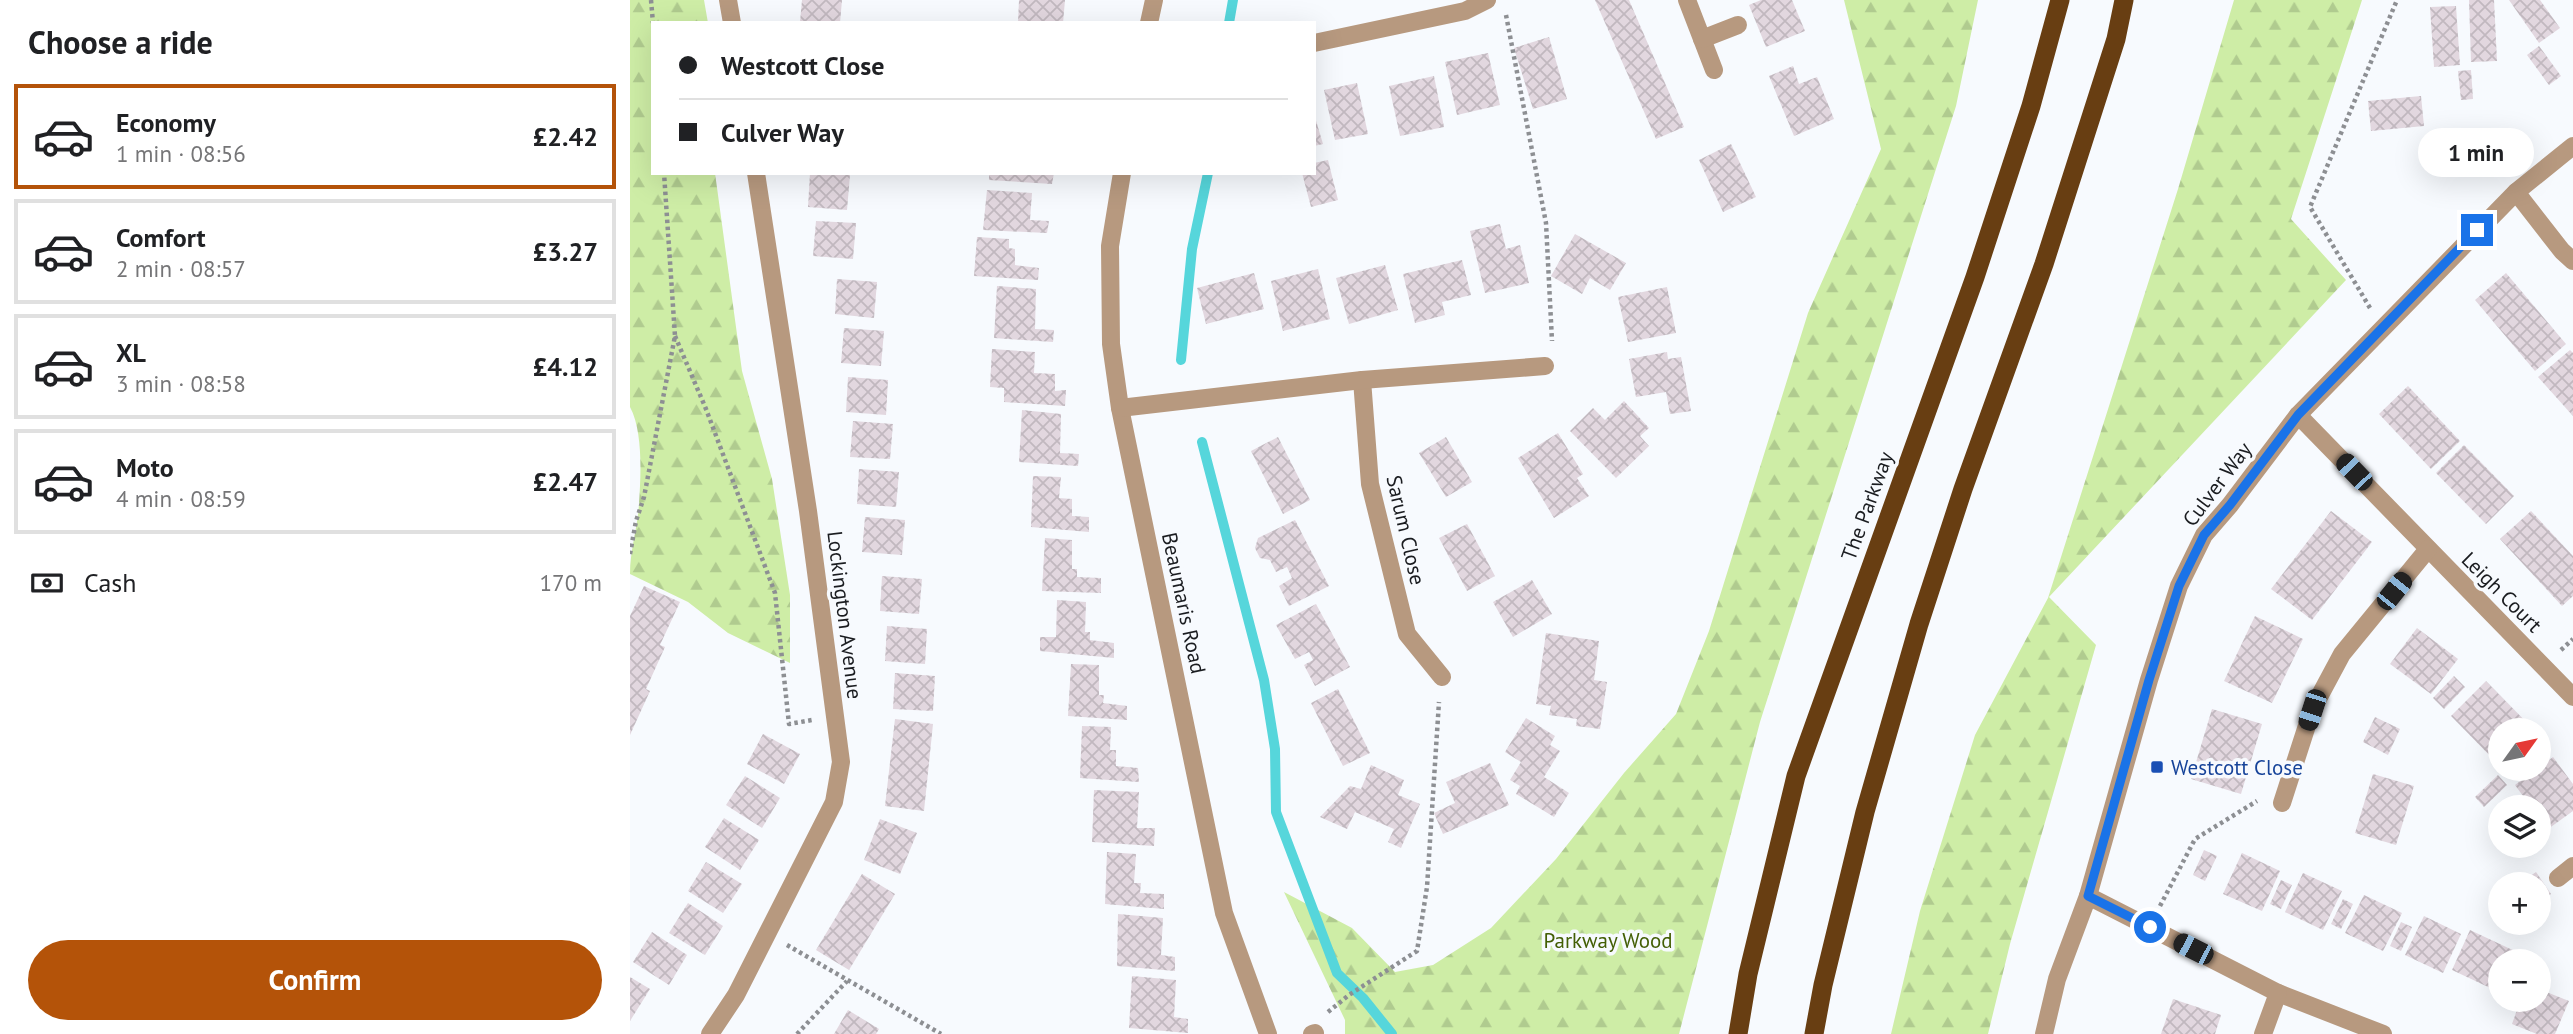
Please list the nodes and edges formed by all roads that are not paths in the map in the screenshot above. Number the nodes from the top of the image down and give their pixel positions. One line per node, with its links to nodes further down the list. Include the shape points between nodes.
1 (728, 0): 7 (street)
2 (1154, 0): 8 (street)
3 (1487, 0): 11 (street, via 1465,11)
4 (1687, 0): 10 (street)
5 (2060, 0): 32 (highway, The Parkway, via 1975,277 1796,776)
6 (2127, 0): 33 (highway, via 2044,264 1919,624 1865,812)
7 (732, 21)
8 (1149, 21)
9 (1738, 25): 10 (street)
10 (1702, 40): 12 (street)
11 (1316, 43)
12 (1714, 70)
13 (2573, 146): 16 (street, Culver Way)
14 (756, 175): 30 (street, Lockington Avenue, via 841,762 834,803 736,995)
15 (1122, 175): 20 (street, Beaumaris Road, via 1110,246 1111,344)
16 (2516, 192): 17 (street); 21 (street, Culver Way)
17 (2573, 261)
18 (1545, 366): 19 (street)
19 (1362, 380): 20 (street); 23 (street, Sarum Close, via 1370,484 1407,634)
20 (1120, 408): 31 (street, Beaumaris Road, via 1224,913)
21 (2298, 415): 22 (street, Leigh Court); 28 (street, Culver Way, via 2204,535 2179,586)
22 (2428, 549): 24 (street, Leigh Court); 25 (street, via 2342,654 2312,710)
23 (1442, 677)
24 (2573, 697)
25 (2282, 803)
26 (2573, 866): 27 (street)
27 (2558, 878)
28 (2088, 896): 29 (street); 34 (street, Culver Way, via 2057,979)
29 (2278, 993): 35 (street); 36 (street)
30 (710, 1034)
31 (1268, 1034)
32 (1738, 1034)
33 (1814, 1034)
34 (2044, 1034)
35 (2263, 1034)
36 (2383, 1034)

